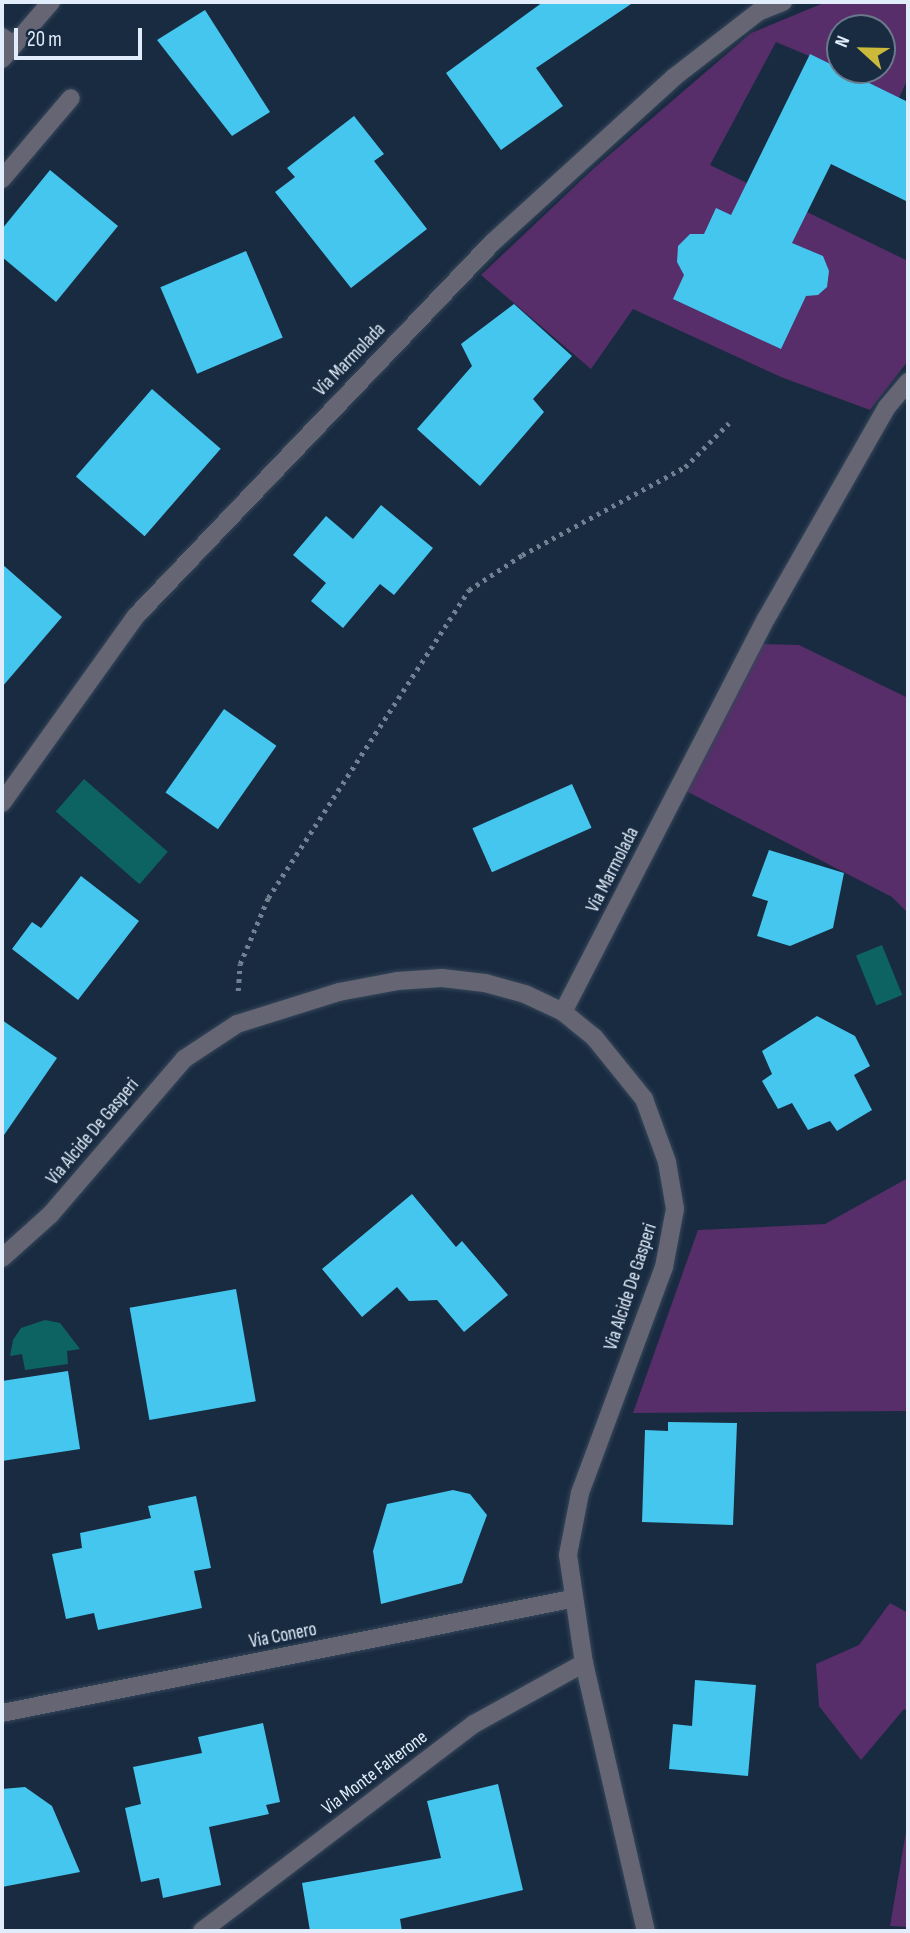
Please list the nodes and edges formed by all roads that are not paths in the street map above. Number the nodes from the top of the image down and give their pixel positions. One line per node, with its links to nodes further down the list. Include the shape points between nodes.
1 (51, 2): 3 (street)
2 (783, 2): 7 (street, Via Marmolada, via 758,12 673,78 493,242 136,616)
3 (5, 47)
4 (71, 98): 5 (street)
5 (2, 179)
6 (908, 382): 8 (street, Via Marmolada, via 887,407 766,619)
7 (2, 803)
8 (563, 1013): 9 (street, Via Alcide De Gasperi, via 485,983 422,979 339,992 237,1024 184,1059 50,1215); 10 (street, Via Alcide De Gasperi, via 622,1067 644,1099 667,1162 675,1209 664,1267 574,1516 568,1555)
9 (2, 1258)
10 (571, 1599): 11 (street, Via Alcide De Gasperi); 12 (street, Via Conero)
11 (584, 1663): 13 (street, Via Monte Falterone, via 474,1724); 14 (street, Via Alcide De Gasperi)
12 (2, 1713)
13 (202, 1931)
14 (646, 1931)

